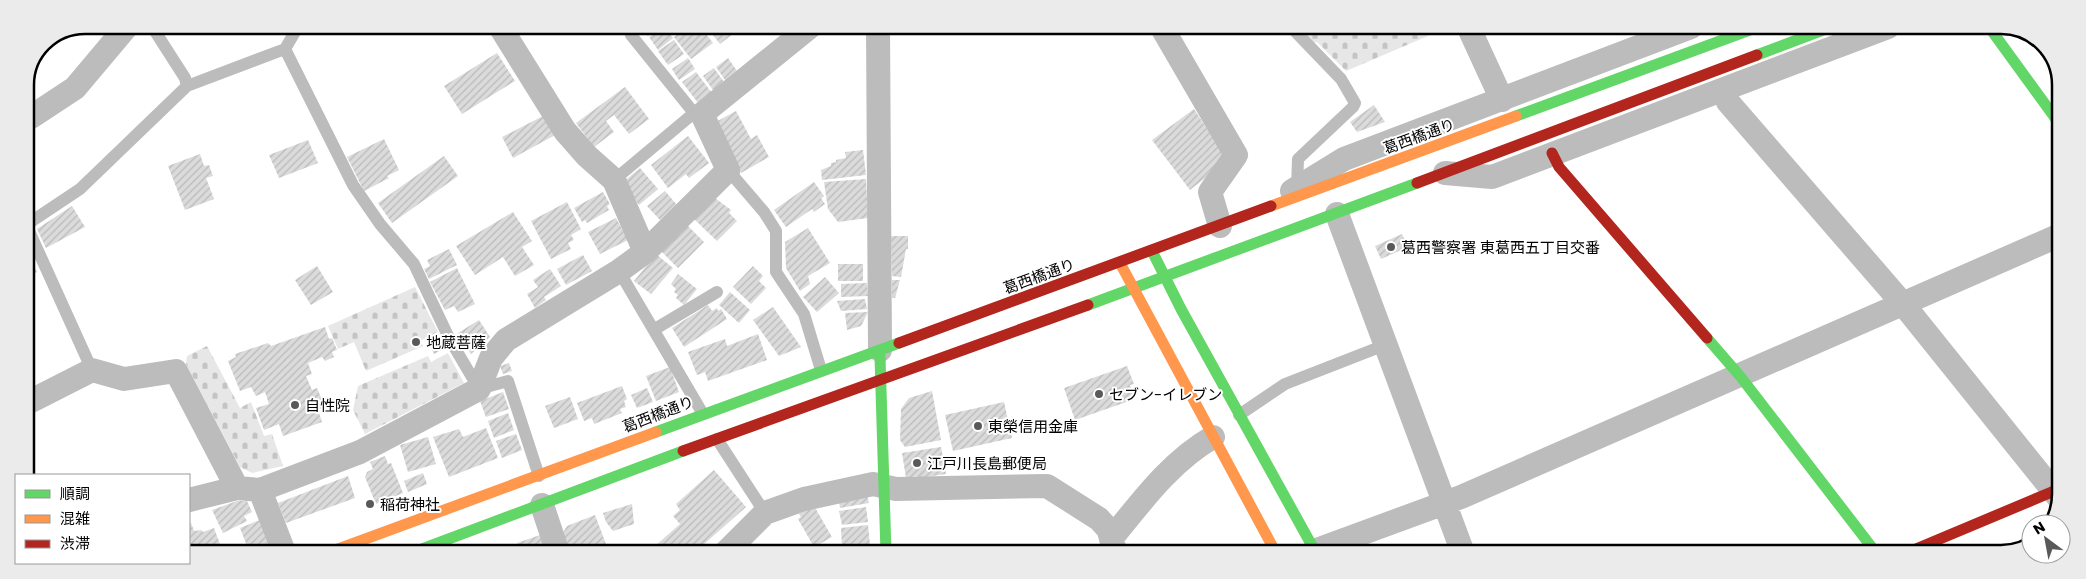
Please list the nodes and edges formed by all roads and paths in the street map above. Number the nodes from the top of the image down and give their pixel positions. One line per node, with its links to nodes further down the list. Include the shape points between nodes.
1 (120, 34): 22 (street, via 75,88)
2 (157, 34): 17 (lane)
3 (294, 34): 16 (lane)
4 (505, 34): 26 (street, via 566,131)
5 (801, 34): 20 (street)
6 (878, 34): 44 (street)
7 (1166, 34): 31 (street, via 1236,155 1210,192)
8 (1298, 34): 27 (lane, via 1341,79 1355,103 1298,159)
9 (1472, 34): 19 (street)
10 (1673, 34): 19 (street)
11 (1739, 34): 28 (main road, 葛西橋通り)
12 (1812, 34): 25 (main road)
13 (1870, 34): 18 (street)
14 (1994, 34): 21 (main road)
15 (631, 35): 20 (lane)
16 (285, 49): 17 (lane); 49 (lane, via 353,185 414,264 449,338)
17 (187, 86): 30 (lane, via 80,189)
18 (1723, 90): 23 (street); 41 (street, via 1728,102)
19 (1502, 100): 27 (street, via 1344,158)
20 (698, 113): 24 (street); 26 (lane)
21 (2052, 114)
22 (34, 115)
23 (1552, 153): 25 (street, via 1492,177); 47 (main road, via 1559,168)
24 (728, 170): 35 (street); 46 (lane, via 776,231 776,272 804,314)
25 (1445, 172): 29 (main road)
26 (614, 180): 35 (street)
27 (1297, 188): 28 (street)
28 (1259, 211): 31 (main road, 葛西橋通り)
29 (1337, 214): 38 (main road); 43 (street)
30 (34, 222)
31 (1220, 226): 34 (main road, 葛西橋通り)
32 (2052, 239): 41 (street)
33 (34, 245): 45 (lane)
34 (1152, 251): 36 (main road, 葛西橋通り); 38 (main road)
35 (645, 252): 37 (street)
36 (1120, 263): 39 (main road); 44 (main road, 葛西橋通り)
37 (620, 271): 42 (lane); 49 (street, via 506,340 490,358)
38 (1165, 277): 39 (main road); 52 (main road)
39 (1133, 289): 48 (main road); 53 (main road)
40 (717, 292): 42 (lane)
41 (1903, 304): 47 (street); 57 (street)
42 (655, 329): 51 (lane)
43 (1385, 345): 52 (lane, via 1285,384); 61 (street)
44 (880, 350): 46 (main road, 葛西橋通り); 48 (main road)
45 (92, 370): 50 (street); 58 (street, via 124,379 176,371)
46 (821, 370): 51 (main road, 葛西橋通り)
47 (1740, 376): 61 (street); 76 (main road)
48 (881, 379): 54 (main road); 56 (main road)
49 (479, 389): 55 (lane, via 508,381); 58 (street, via 360,452)
50 (34, 399)
51 (703, 414): 55 (main road, 葛西橋通り)
52 (1239, 415): 73 (main road)
53 (1213, 437): 71 (street, via 1167,470); 72 (main road)
54 (717, 439): 62 (main road); 63 (lane)
55 (539, 476): 65 (main road, 葛西橋通り)
56 (886, 486): 63 (street, via 873,484 804,499); 69 (main road); 70 (street, via 896,489 1047,486 1099,519 1108,529)
57 (2052, 486)
58 (248, 489): 60 (street); 64 (street)
59 (2052, 494): 77 (main road)
60 (190, 500)
61 (1444, 504): 74 (street); 75 (street)
62 (542, 505): 66 (main road); 67 (street)
63 (765, 513): 68 (street)
64 (280, 545)
65 (349, 545)
66 (433, 545)
67 (556, 545)
68 (733, 545)
69 (886, 545)
70 (1114, 545)
71 (1115, 545)
72 (1272, 545)
73 (1311, 545)
74 (1334, 545)
75 (1460, 545)
76 (1870, 545)
77 (1926, 545)

